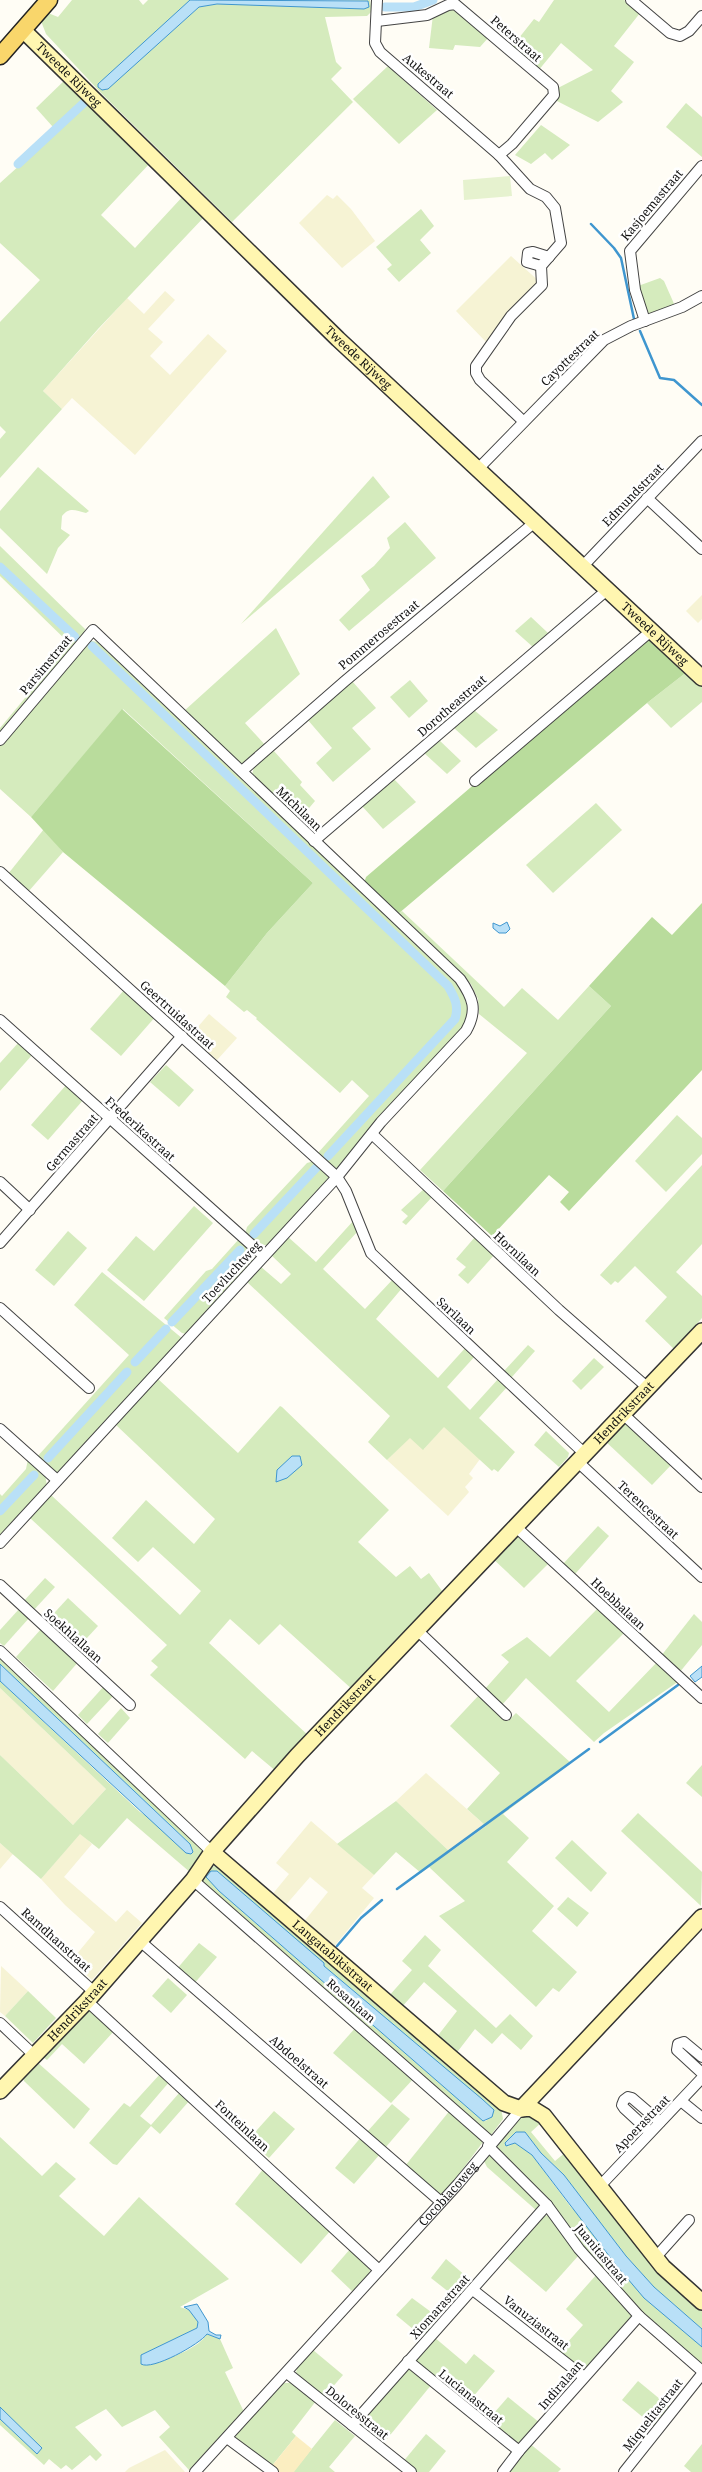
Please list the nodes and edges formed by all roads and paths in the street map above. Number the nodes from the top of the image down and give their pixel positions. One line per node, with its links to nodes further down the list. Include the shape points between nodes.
1 (49, 0): 6 (main road)
2 (377, 0): 5 (street, Aukestraat)
3 (631, 0): 4 (street, via 670,33 680,36)
4 (702, 16)
5 (377, 21): 8 (street, Aukestraat, via 375,43 380,52); 8 (street, Peterstraat, via 427,15 455,4 553,87 554,95)
6 (23, 30): 7 (main road); 16 (street, Tweede Rijweg, via 243,248)
7 (0, 56)
8 (499, 156): 10 (street, Aukestraat, via 530,189 546,198 555,208 561,240)
9 (702, 166): 13 (street, Kasjoemastraat, via 630,251 635,290)
10 (549, 257): 11 (street, Aukestraat); 11 (street, via 528,253 527,262)
11 (541, 266): 14 (street, via 542,285 511,316 476,366 480,380)
12 (702, 296): 13 (street, Cayottestraat)
13 (645, 321): 14 (street, Cayottestraat, via 604,340)
14 (523, 421): 16 (street, Cayottestraat)
15 (702, 441): 17 (street, Edmundstraat)
16 (477, 470): 18 (street, Tweede Rijweg)
17 (648, 498): 19 (street); 20 (street, Edmundstraat)
18 (535, 522): 20 (street, Tweede Rijweg); 26 (street, Pommerosestraat)
19 (702, 549)
20 (582, 567): 21 (street, Tweede Rijweg)
21 (607, 590): 23 (street, Tweede Rijweg); 28 (street, Dorotheastraat)
22 (93, 630): 25 (street, Parsimstraat); 26 (street, Michilaan)
23 (651, 631): 24 (street, Tweede Rijweg); 27 (street)
24 (702, 678)
25 (0, 740)
26 (242, 772): 28 (street, Michilaan)
27 (475, 781)
28 (314, 841): 30 (street, Michilaan, via 460,979 471,994)
29 (0, 872): 32 (street, Geertruidastraat)
30 (474, 1012): 34 (street, Toevluchtweg, via 466,1031)
31 (0, 1020): 33 (street, Frederikastraat)
32 (182, 1036): 33 (street, Germastraat); 35 (street, Geertruidastraat)
33 (110, 1119): 37 (street, Germastraat); 39 (street, Frederikastraat)
34 (372, 1134): 35 (street, Toevluchtweg); 43 (street, Hornilaan, via 558,1310)
35 (337, 1177): 39 (street, Toevluchtweg); 46 (street, Sarilaan, via 371,1253)
36 (0, 1182): 37 (street)
37 (30, 1210): 38 (street, Germastraat)
38 (0, 1243)
39 (264, 1256): 47 (street, Toevluchtweg)
40 (0, 1308): 42 (street)
41 (702, 1331): 43 (street, Hendrikstraat)
42 (89, 1388)
43 (648, 1388): 44 (street, Hendrikstraat)
44 (624, 1414): 46 (street, Hendrikstraat); 48 (street)
45 (0, 1429): 47 (street)
46 (581, 1458): 49 (street, Hendrikstraat); 51 (street, Terencestraat)
47 (57, 1480): 50 (street, Toevluchtweg)
48 (702, 1487)
49 (516, 1528): 53 (street, Hendrikstraat); 55 (street, Hoebbalaan)
50 (0, 1543)
51 (702, 1578)
52 (0, 1585): 56 (street, Soekhlallaan)
53 (417, 1630): 57 (street); 58 (street, Hendrikstraat, via 296,1756)
54 (0, 1651): 58 (street, Langatabikistraat)
55 (702, 1698)
56 (130, 1705)
57 (506, 1715)
58 (212, 1852): 59 (street, Hendrikstraat); 71 (street, Langatabikistraat, via 504,2103)
59 (193, 1880): 62 (street, Hendrikstraat); 75 (street, Rosanlaan)
60 (0, 1907): 63 (street, Ramdhanstraat)
61 (702, 1917): 71 (street, Cocobiacoweg)
62 (140, 1942): 63 (street, Hendrikstraat); 77 (street, Abdoelstraat)
63 (91, 1997): 65 (street, Hendrikstraat); 81 (street, Fonteinlaan)
64 (0, 2022): 65 (street)
65 (35, 2056): 69 (street, Hendrikstraat)
66 (702, 2057): 67 (street, via 684,2042 678,2044 677,2050)
67 (702, 2073)
68 (702, 2078): 70 (street, Apoerastraat)
69 (0, 2091)
70 (681, 2101): 72 (street); 73 (street, Apoerastraat)
71 (521, 2109): 75 (street, Cocobiacoweg); 76 (street, Langatabikistraat, via 532,2108 544,2116)
72 (702, 2118)
73 (660, 2122): 74 (street, Apoerastraat); 74 (street, via 632,2098 624,2100 622,2105)
74 (650, 2132): 76 (street, Apoerastraat)
75 (490, 2144): 77 (street, Cocobiacoweg); 78 (street, Juanitastraat)
76 (600, 2186): 80 (street, Langatabikistraat)
77 (440, 2202): 81 (street, Cocobiacoweg)
78 (547, 2205): 82 (street, Xiomarastraat); 84 (street, Juanitastraat, via 579,2250)
79 (689, 2220): 80 (street)
80 (656, 2257): 83 (street, Langatabikistraat)
81 (379, 2270): 87 (street, Cocobiacoweg)
82 (473, 2290): 85 (street, Xiomarastraat); 88 (street, Vanuziastraat)
83 (702, 2302)
84 (640, 2316): 86 (street, Juanitastraat); 88 (street, Indiralaan)
85 (408, 2361): 89 (street, Xiomarastraat); 91 (street, Lucianastraat)
86 (702, 2372): 96 (street, Miquelitastraat)
87 (287, 2373): 89 (street, Doloresstraat); 90 (street, Cocobiacoweg)
88 (584, 2377): 91 (street, Indiralaan)
89 (352, 2425): 94 (street, Doloresstraat)
90 (227, 2438): 92 (street, Cocobiacoweg); 93 (street)
91 (519, 2451): 95 (street, Indiralaan)
92 (195, 2472)
93 (273, 2472)
94 (412, 2472)
95 (503, 2472)
96 (624, 2472)

